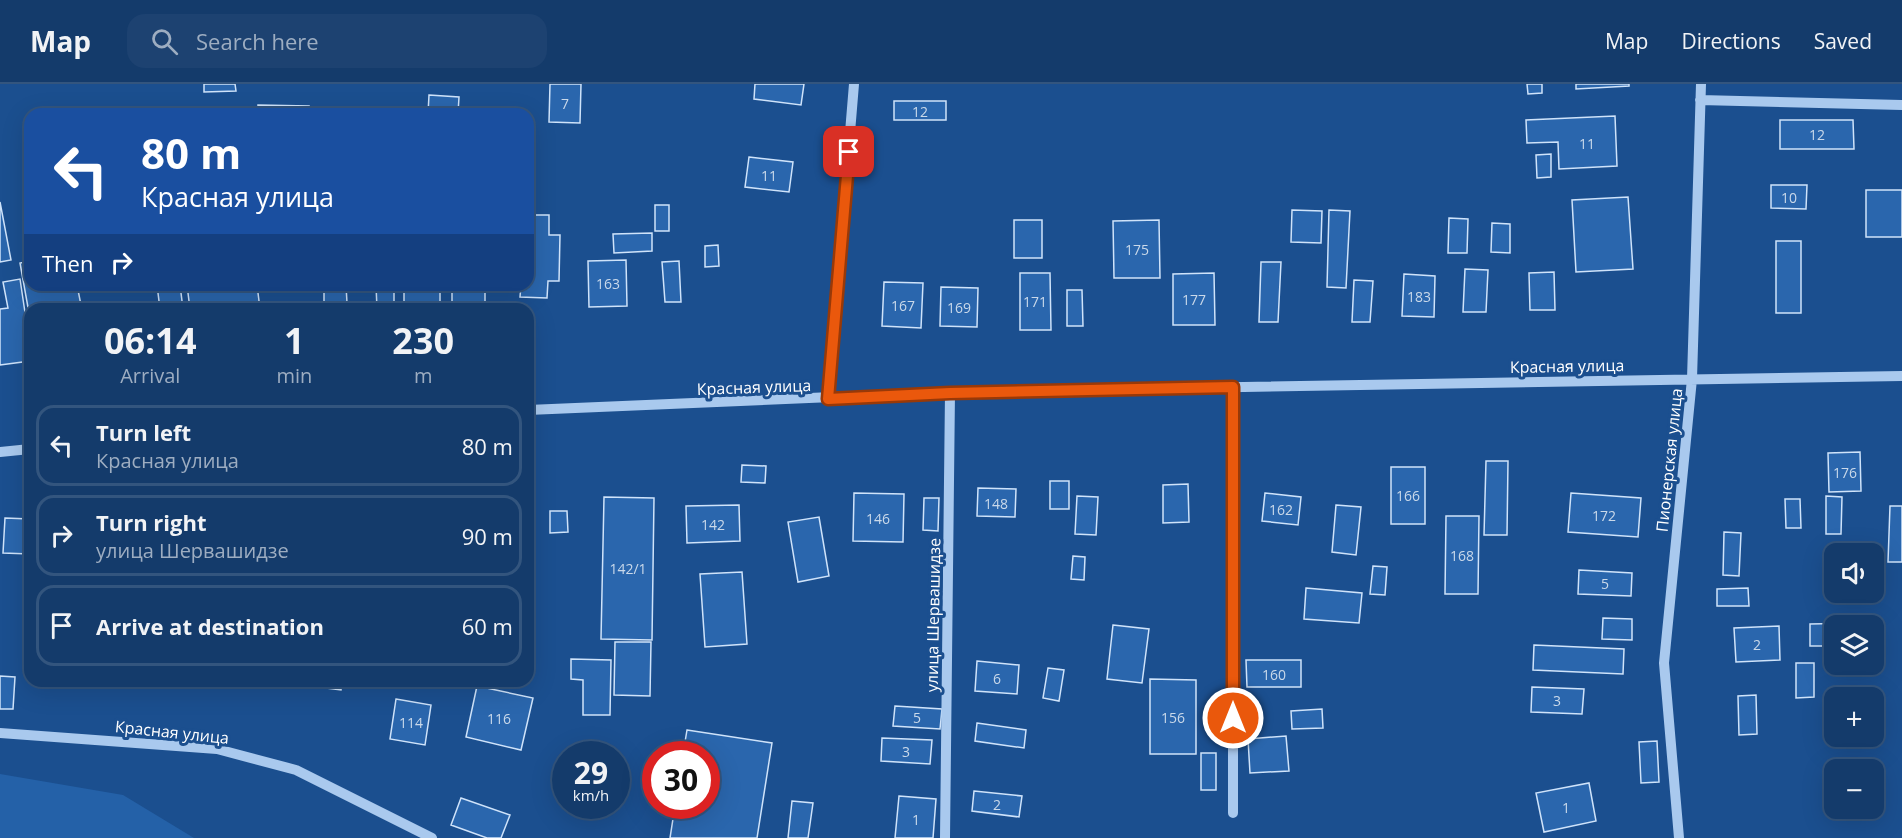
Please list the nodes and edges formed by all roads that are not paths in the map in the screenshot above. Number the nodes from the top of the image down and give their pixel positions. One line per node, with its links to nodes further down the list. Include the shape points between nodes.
1 (854, 84): 9 (street)
2 (1701, 84): 3 (street, Пионерская улица)
3 (1700, 100): 4 (street); 6 (street, Пионерская улица)
4 (1902, 105)
5 (1902, 376): 6 (street, Красная улица)
6 (1692, 379): 7 (street, Красная улица); 17 (street, Пионерская улица, via 1664,663)
7 (1233, 387): 8 (street, Красная улица); 14 (street)
8 (950, 393): 9 (street, Красная улица); 16 (street, улица Шервашидзе)
9 (828, 399): 10 (street, Красная улица)
10 (534, 410)
11 (24, 450): 12 (street)
12 (0, 452)
13 (0, 733): 15 (street, Красная улица, via 217,748 296,770)
14 (1233, 813)
15 (432, 838)
16 (945, 838)
17 (1679, 838)

